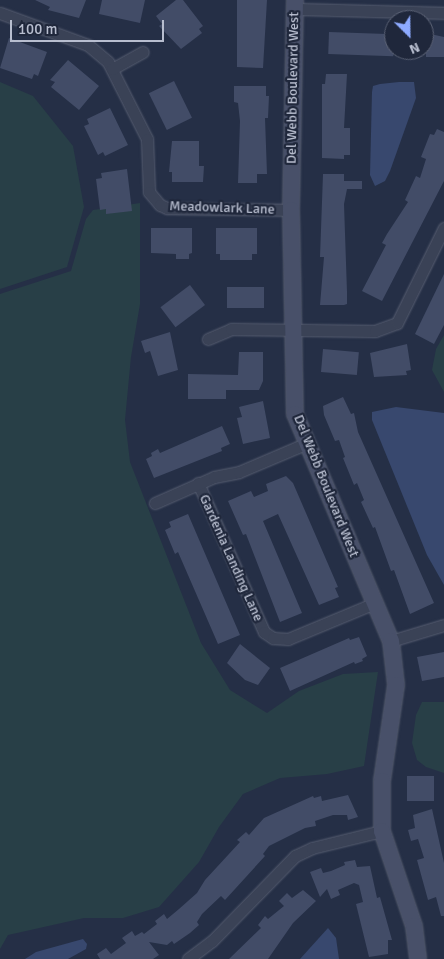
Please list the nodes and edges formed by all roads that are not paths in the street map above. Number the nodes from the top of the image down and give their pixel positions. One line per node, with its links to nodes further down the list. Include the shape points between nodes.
1 (295, 4): 3 (street); 6 (street, Del Webb Boulevard West)
2 (0, 13): 5 (street, Meadowlark Lane, via 88,45)
3 (444, 13)
4 (143, 52): 5 (street)
5 (112, 69): 6 (street, Meadowlark Lane, via 147,139 148,182 155,201 167,208)
6 (291, 210): 8 (street, Del Webb Boulevard West)
7 (444, 228): 8 (street, via 397,323 375,331)
8 (293, 328): 9 (street, via 231,329); 10 (street, Del Webb Boulevard West, via 293,396)
9 (208, 339)
10 (305, 444): 11 (street, via 239,472); 13 (street, Del Webb Boulevard West)
11 (198, 483): 12 (street); 13 (street, Gardenia Landing Lane, via 264,632 273,638 288,639)
12 (155, 503)
13 (375, 603): 15 (street, Del Webb Boulevard West)
14 (444, 625): 15 (street)
15 (391, 641): 16 (street, Del Webb Boulevard West, via 396,684 382,781)
16 (382, 831): 17 (street, via 312,848 295,856 212,941); 18 (street, Del Webb Boulevard West, via 414,926)
17 (188, 959)
18 (418, 959)

